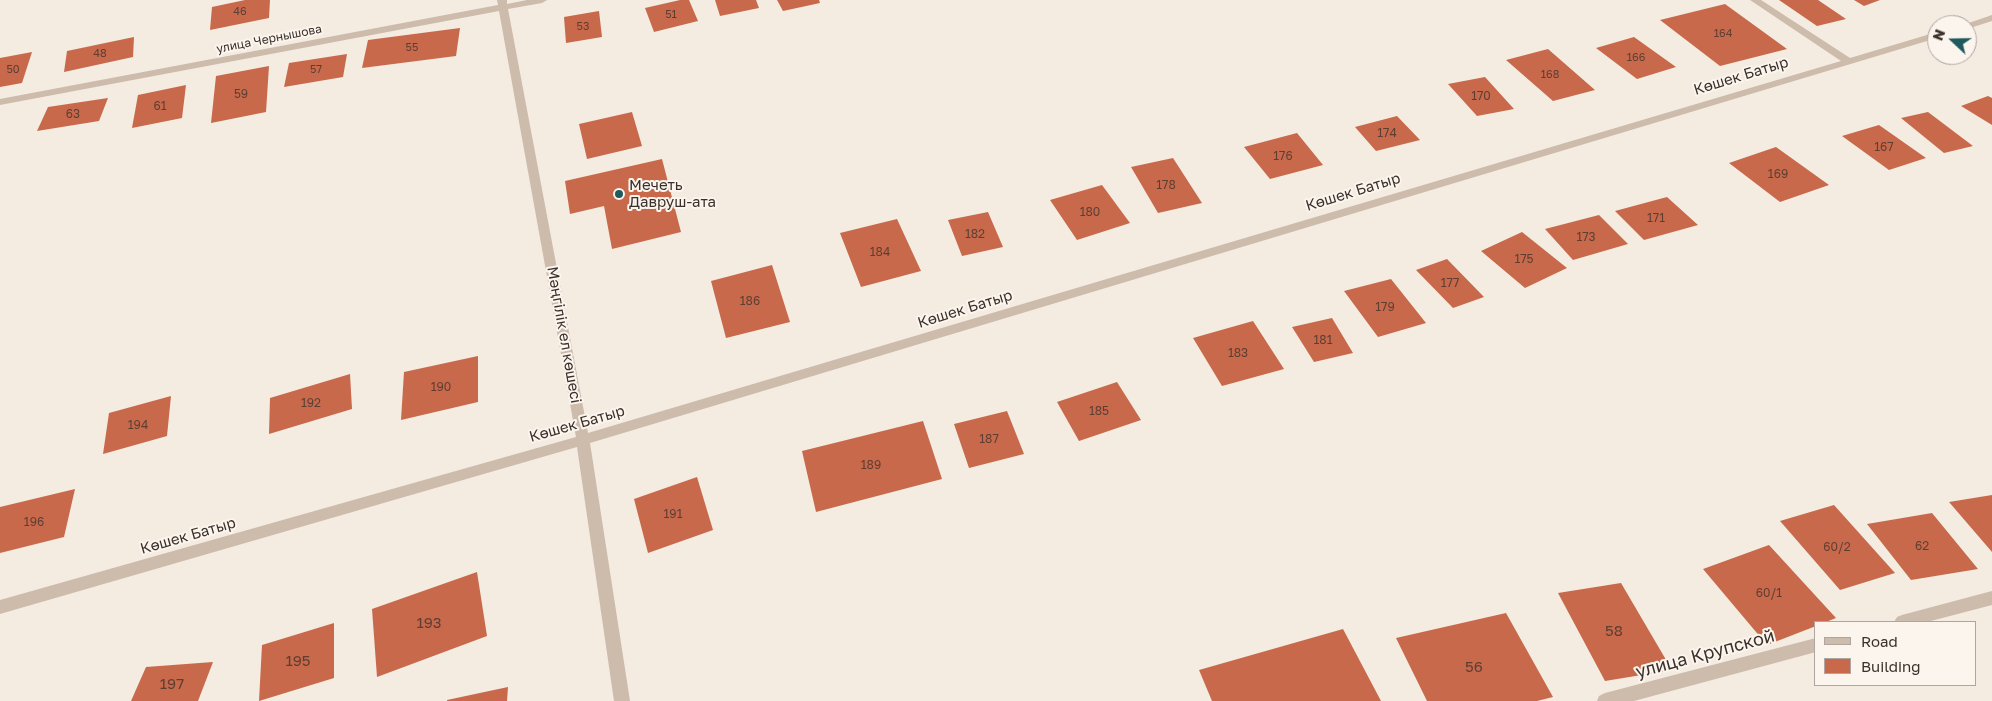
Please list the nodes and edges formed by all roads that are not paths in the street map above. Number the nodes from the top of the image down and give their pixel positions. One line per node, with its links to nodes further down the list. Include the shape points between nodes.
1 (542, 0): 3 (street, улица Чернышова)
2 (1755, 0): 7 (street)
3 (502, 4): 8 (street, улица Чернышова); 9 (street, Мәңгілік ел көшесі)
4 (1992, 18): 5 (street)
5 (1977, 23)
6 (1927, 38): 7 (street, Көшек Батыр)
7 (1848, 61): 9 (street, Көшек Батыр)
8 (0, 102)
9 (583, 440): 11 (street, Көшек Батыр); 14 (street, Мәңгілік ел көшесі)
10 (1992, 598): 12 (street)
11 (0, 607)
12 (1906, 621)
13 (1814, 646): 15 (street, улица Крупской)
14 (622, 701)
15 (1605, 701)

